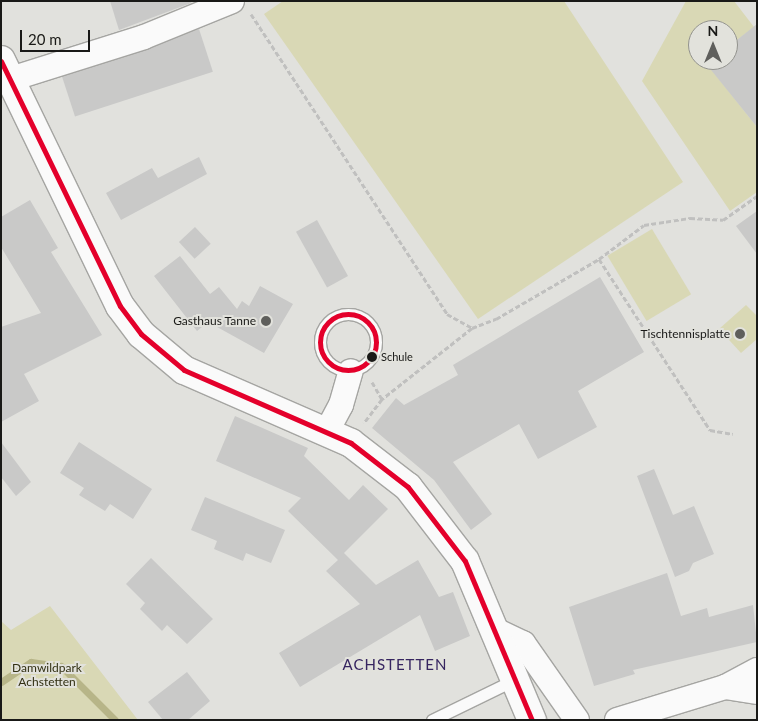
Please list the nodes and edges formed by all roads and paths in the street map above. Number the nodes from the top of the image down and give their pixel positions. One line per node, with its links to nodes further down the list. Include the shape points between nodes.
1 (240, 5): 2 (street, via 144,37); 5 (path, via 447,314)
2 (6, 70): 9 (street, via 120,306 140,334 184,370)
3 (757, 196): 4 (path, via 723,220 690,218 644,225)
4 (599, 259): 5 (path, via 496,319); 8 (path, via 710,430)
5 (472, 328): 7 (path)
6 (360, 375): 6 (lane, via 378,346 374,328 362,316 344,313 328,321 320,336 322,354 333,367); 7 (path); 9 (street, via 342,405)
7 (382, 399): 9 (path)
8 (734, 434)
9 (339, 438): 10 (street, via 408,487 437,520 466,561)
10 (496, 631): 12 (street); 17 (street, via 523,643)
11 (757, 670): 13 (street)
12 (516, 679): 15 (lane); 16 (street)
13 (725, 687): 14 (street); 18 (street)
14 (757, 692)
15 (432, 720)
16 (532, 720)
17 (577, 720)
18 (617, 720)

